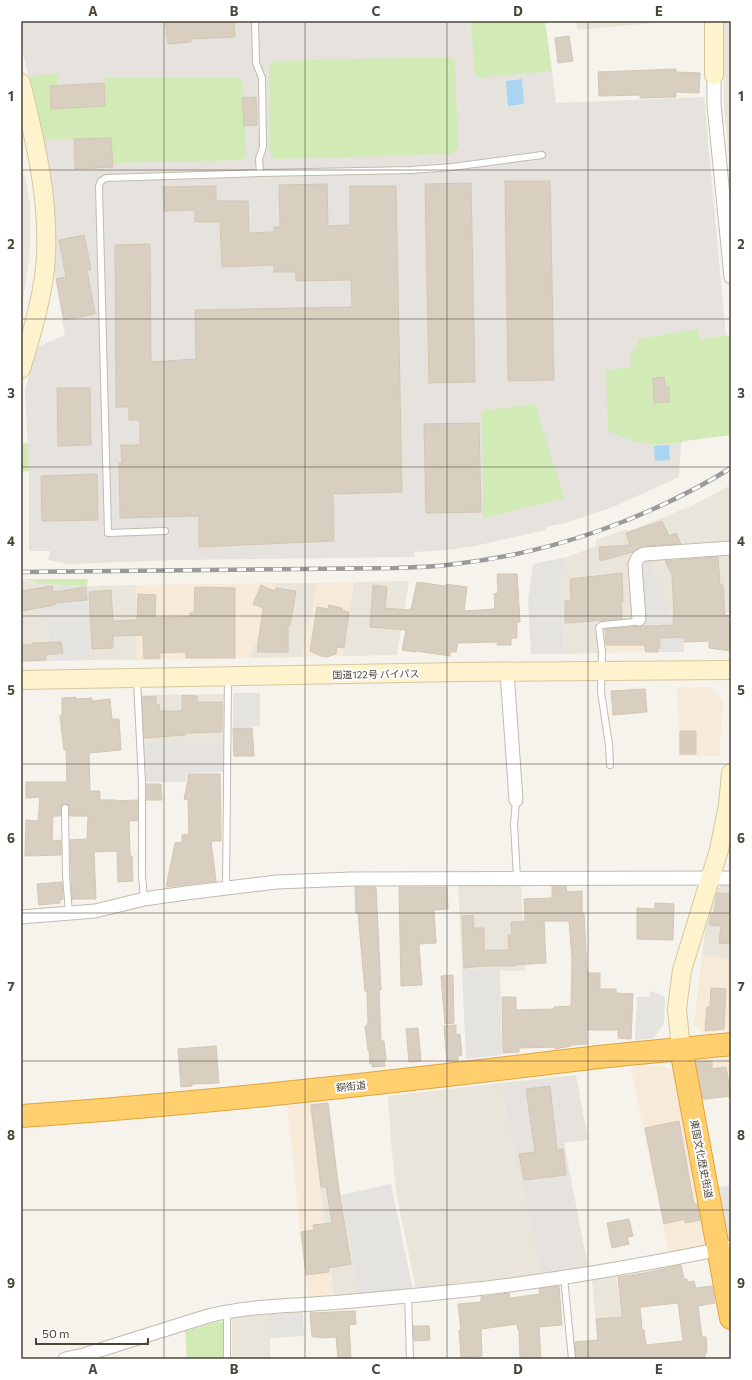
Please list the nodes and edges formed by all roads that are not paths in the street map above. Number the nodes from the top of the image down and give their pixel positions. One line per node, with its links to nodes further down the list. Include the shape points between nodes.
1 (255, 21): 7 (lane, via 256,63 262,78 263,146 259,159)
2 (714, 21): 3 (street)
3 (714, 75): 8 (street, via 714,109)
4 (21, 83): 5 (street)
5 (24, 110): 10 (street, via 42,177 46,223 45,261 39,307)
6 (542, 155): 7 (lane, via 411,170)
7 (260, 173): 11 (lane, via 106,178 99,186 108,532)
8 (727, 201): 9 (street)
9 (731, 277)
10 (22, 359)
11 (165, 531)
12 (731, 548): 13 (street, via 640,555 635,565)
13 (639, 619): 15 (lane, via 634,622 600,626)
14 (731, 670): 15 (street, 国道122号 バイパス)
15 (602, 671): 16 (street, 国道122号 バイパス); 20 (lane)
16 (507, 672): 17 (street, 国道122号 バイパス); 22 (street)
17 (228, 676): 18 (street, 国道122号 バイパス); 27 (lane)
18 (136, 678): 19 (street, 国道122号 バイパス); 28 (lane, via 142,783)
19 (21, 680)
20 (610, 765)
21 (731, 773): 26 (street, via 728,805)
22 (516, 800): 24 (lane, via 514,824)
23 (65, 808): 29 (lane)
24 (517, 878): 26 (street); 27 (street, via 340,879)
25 (731, 878): 26 (street)
26 (711, 879): 32 (street, via 682,970 677,1008)
27 (226, 888): 28 (street)
28 (144, 899): 29 (street, via 95,911)
29 (69, 914): 30 (street)
30 (21, 917)
31 (731, 1044): 32 (highway)
32 (681, 1049): 33 (highway, 銅街道, via 329,1088); 34 (highway, 東国文化歴史街道)
33 (21, 1116)
34 (725, 1249): 35 (street); 38 (highway, 東国文化歴史街道)
35 (564, 1276): 36 (street, via 450,1292); 42 (lane)
36 (408, 1295): 37 (street); 41 (lane)
37 (227, 1311): 39 (street); 40 (lane)
38 (731, 1318)
39 (65, 1359)
40 (227, 1359)
41 (410, 1359)
42 (572, 1359)

